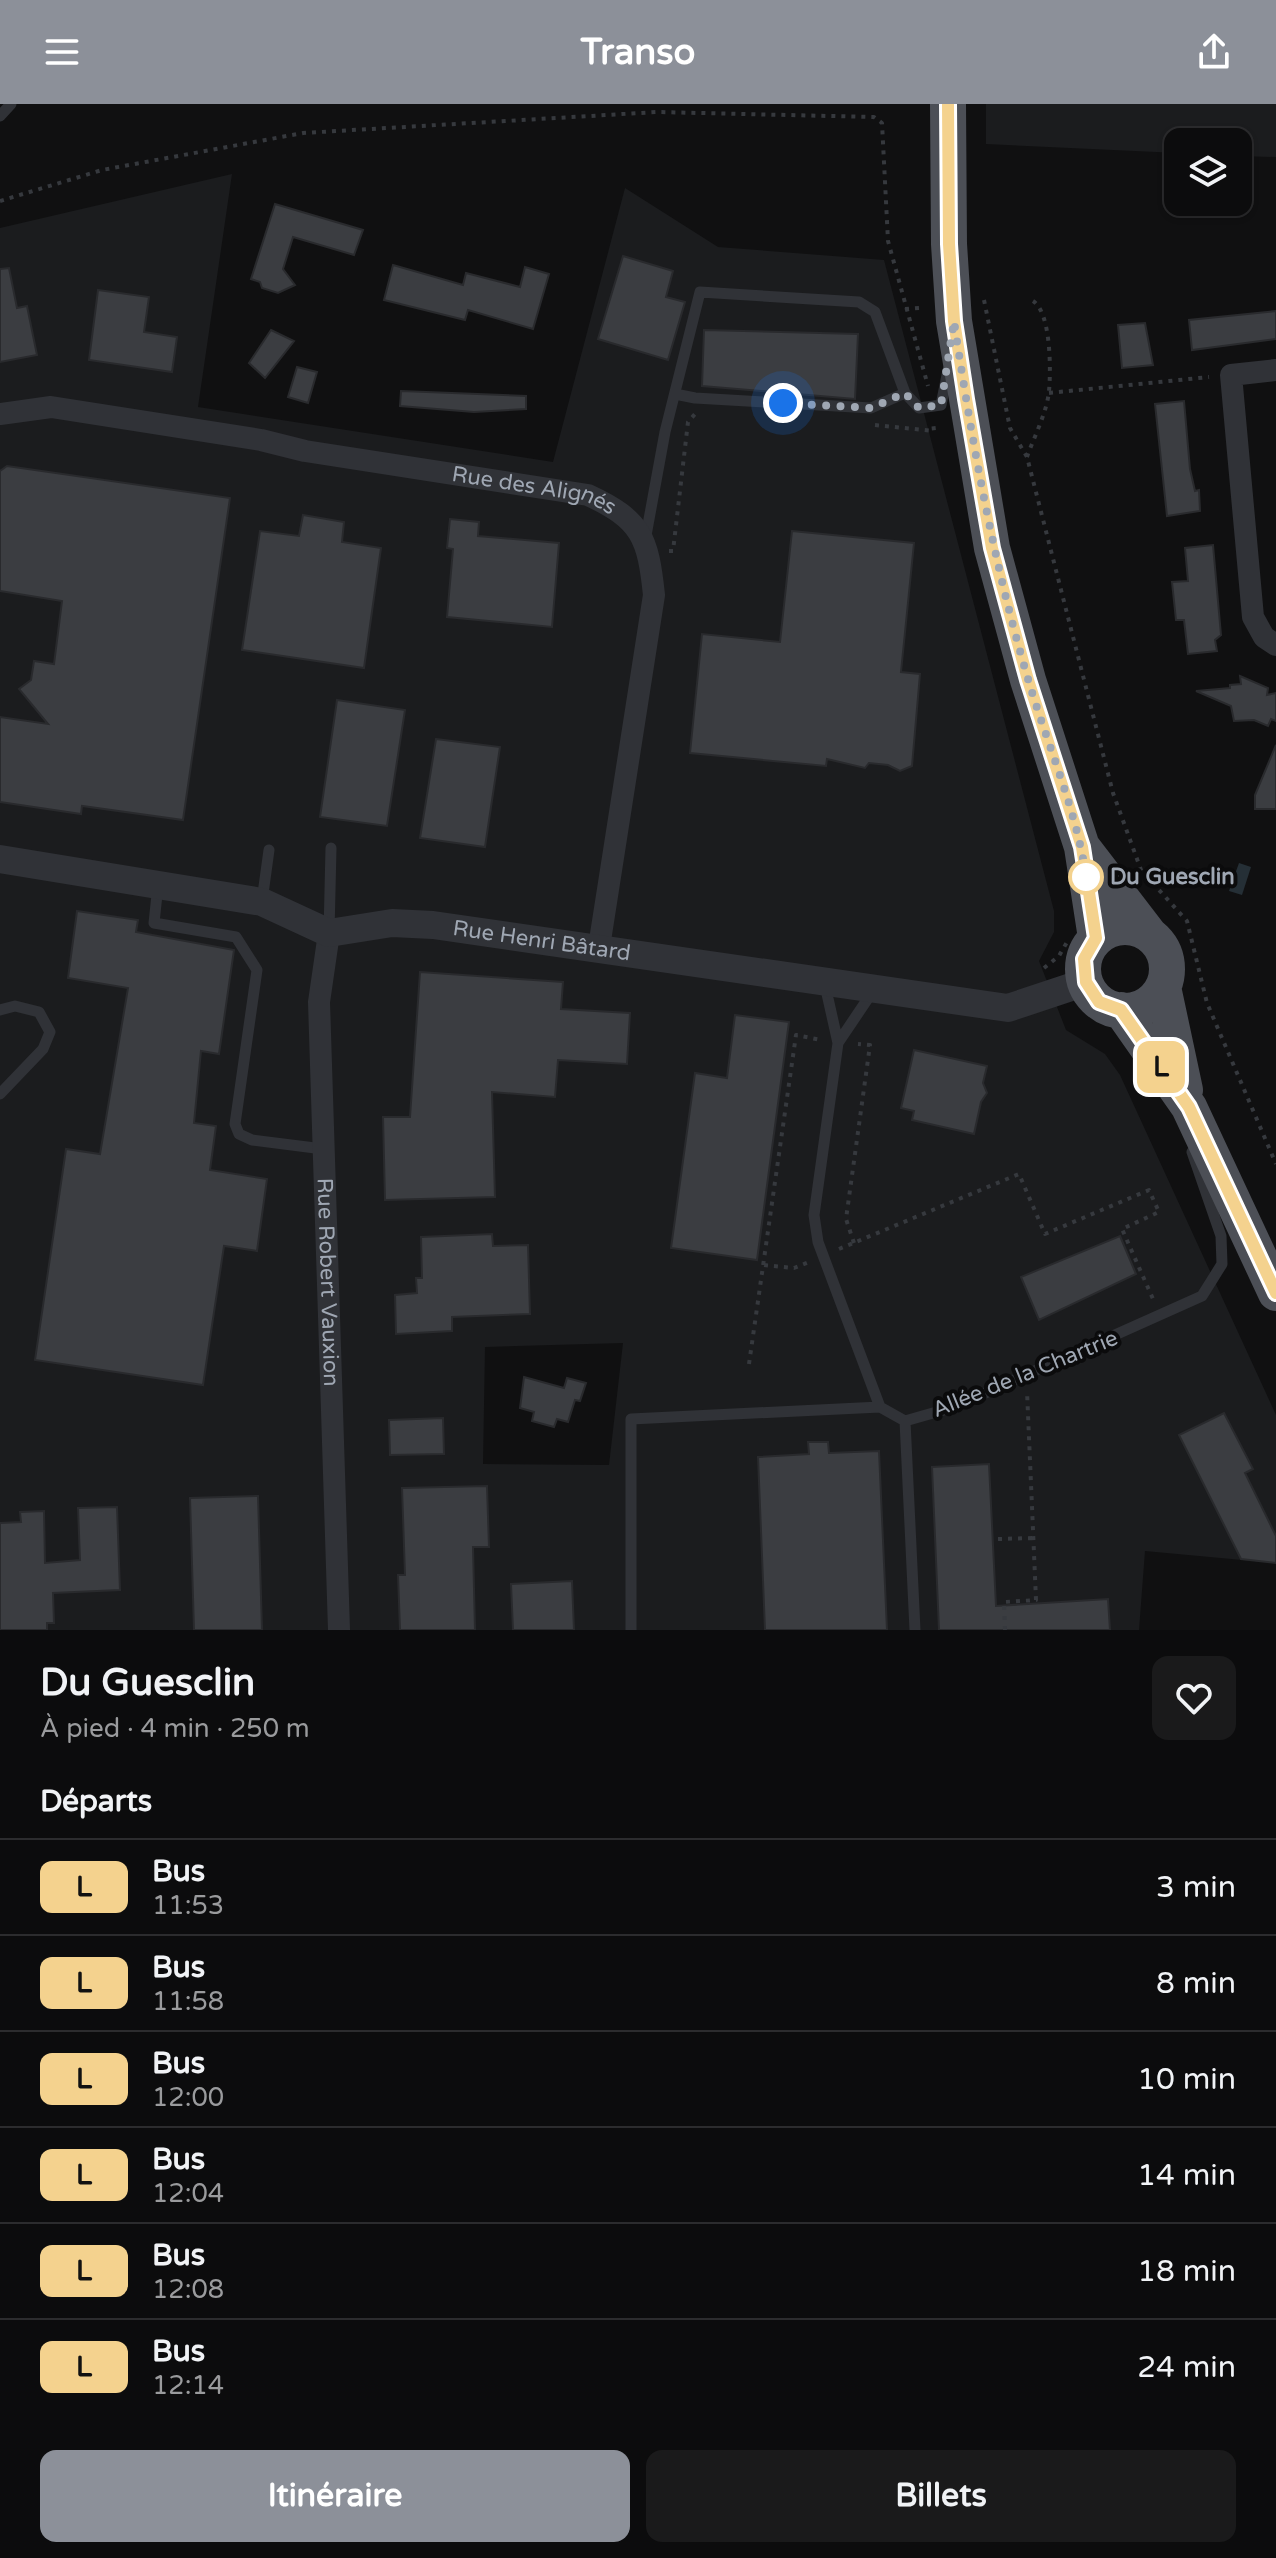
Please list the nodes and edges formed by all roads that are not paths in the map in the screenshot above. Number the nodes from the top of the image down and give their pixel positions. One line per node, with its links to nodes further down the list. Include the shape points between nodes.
1 (11, 104): 3 (lane)
2 (948, 104): 4 (main road)
3 (0, 116)
4 (954, 321): 6 (lane, via 941,405 919,408); 11 (main road, via 992,548)
5 (1276, 370): 10 (street, via 1231,375 1253,617 1264,637)
6 (905, 393): 7 (lane, via 871,408); 7 (lane, via 875,312 859,302 700,292)
7 (675, 394): 9 (lane)
8 (0, 414): 9 (street, Rue des Alignés, via 51,407 588,495 620,510)
9 (648, 549): 20 (street, via 654,595)
10 (1276, 645)
11 (1082, 847): 18 (main road, via 1127,879); 19 (main road)
12 (331, 848): 17 (lane)
13 (269, 850): 16 (lane)
14 (0, 859): 15 (street)
15 (158, 884): 16 (street); 30 (lane, via 154,923 236,937 257,970 235,1124 239,1134)
16 (262, 902): 17 (street)
17 (329, 933): 20 (street, Rue Henri Bâtard, via 392,923); 30 (street, Rue Robert Vauxion, via 319,1002)
18 (1149, 934): 19 (main road, via 1122,927); 23 (main road, via 1164,952)
19 (1083, 937): 22 (main road)
20 (599, 947): 21 (street, Rue Henri Bâtard)
21 (824, 981): 24 (street, Rue Henri Bâtard); 27 (lane)
22 (1086, 982): 24 (street, Rue Henri Bâtard, via 1008,1008); 26 (main road, via 1099,1002)
23 (1163, 987): 26 (main road, via 1146,1005); 29 (main road)
24 (876, 988): 27 (lane)
25 (0, 1010): 28 (lane, via 15,1006 39,1012 50,1032 43,1049)
26 (1121, 1010): 29 (main road, via 1162,1068)
27 (838, 1043): 32 (lane, via 814,1215 823,1255)
28 (0, 1094)
29 (1186, 1123): 31 (main road); 33 (lane, Allée de la Chartrie, via 1221,1236 1222,1264 1202,1296 954,1407)
30 (323, 1149): 34 (street, Rue Robert Vauxion)
31 (1275, 1287)
32 (880, 1407): 33 (lane, Allée de la Chartrie); 35 (lane, via 631,1419)
33 (905, 1421): 36 (lane)
34 (339, 1630)
35 (631, 1630)
36 (915, 1630)

